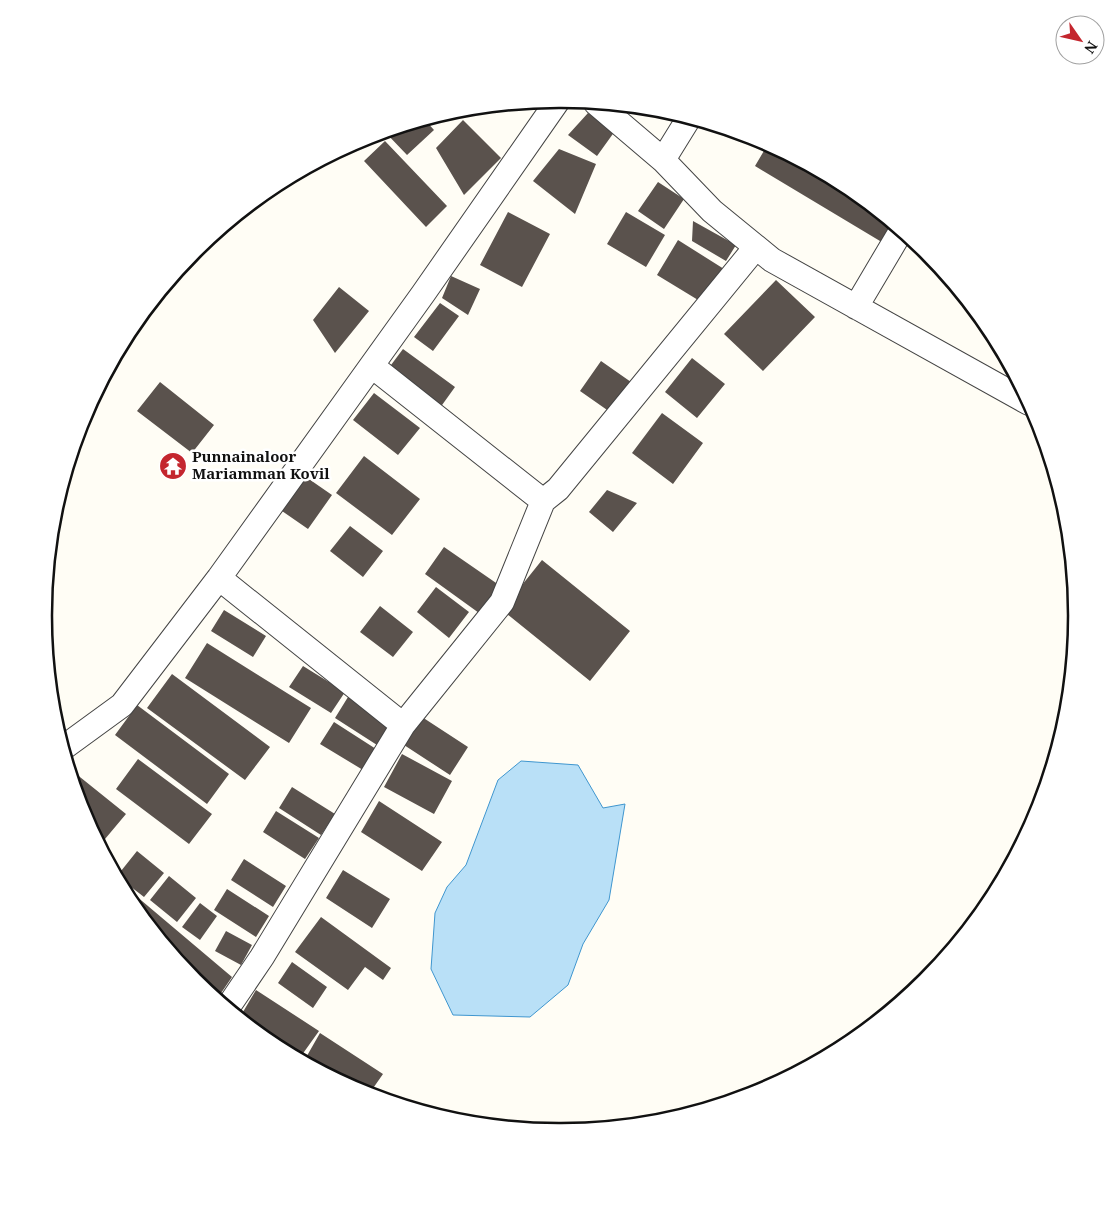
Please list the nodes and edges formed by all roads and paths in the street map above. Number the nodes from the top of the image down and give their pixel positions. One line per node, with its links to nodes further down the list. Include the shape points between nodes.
1 (553, 108): 8 (street)
2 (604, 110): 4 (street)
3 (685, 124): 4 (street)
4 (663, 160): 6 (street, via 712,211)
5 (898, 237): 7 (street)
6 (756, 247): 7 (street, via 772,260); 10 (street, via 558,489)
7 (856, 307): 9 (street)
8 (372, 366): 10 (street); 11 (street)
9 (1018, 397)
10 (543, 501): 12 (street, via 502,602)
11 (219, 578): 12 (street); 13 (street, via 122,705)
12 (403, 725): 14 (street)
13 (69, 744)
14 (231, 1002)

